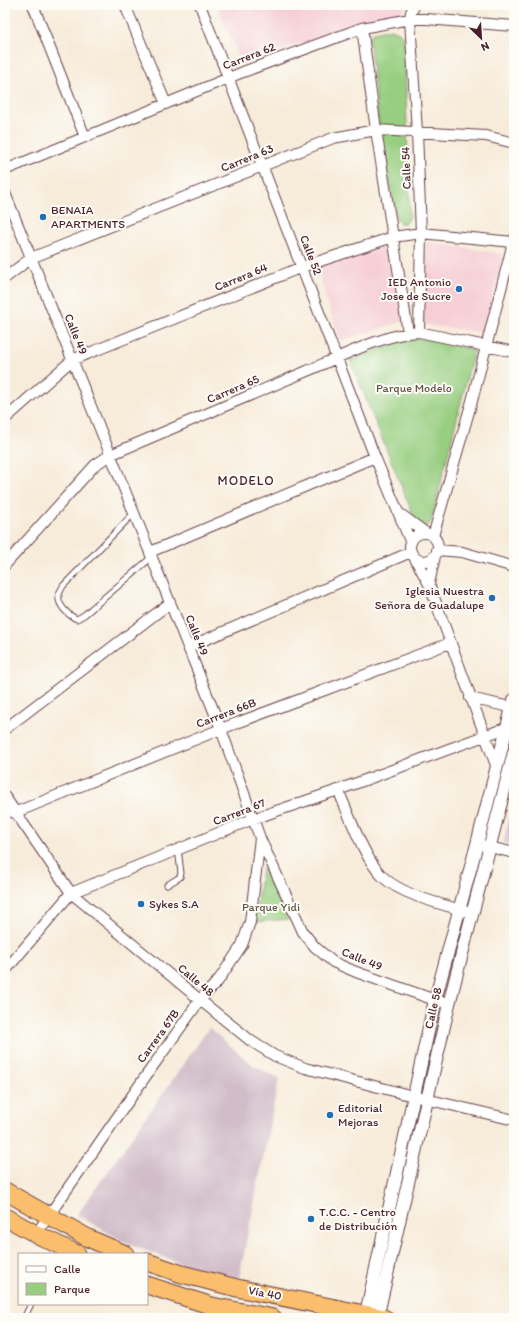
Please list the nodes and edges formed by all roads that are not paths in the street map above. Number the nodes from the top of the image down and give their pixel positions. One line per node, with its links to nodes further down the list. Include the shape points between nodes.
1 (34, 5): 12 (street)
2 (124, 5): 9 (street)
3 (200, 5): 8 (street, Calle 52)
4 (415, 5): 5 (street, Calle 54)
5 (410, 19): 6 (street, Carrera 62); 7 (street, Carrera 62); 11 (street, Calle 54)
6 (514, 26)
7 (362, 28): 8 (street, Carrera 62); 10 (street, Calle 54)
8 (227, 78): 9 (street, Carrera 62); 14 (street, Calle 52)
9 (166, 104): 12 (street, Carrera 62)
10 (376, 130): 11 (street, Carrera 63); 14 (street, Carrera 63, via 333,138); 18 (street, Calle 54)
11 (418, 132): 13 (street, Carrera 63, via 486,136); 17 (street, Calle 54)
12 (85, 137): 15 (street, Carrera 62)
13 (514, 143)
14 (262, 166): 20 (street, Carrera 63); 21 (street, Calle 52)
15 (5, 170)
16 (5, 193): 20 (street, Calle 49)
17 (421, 233): 18 (street, Carrera 64); 19 (street, Carrera 64); 23 (street, Calle 54)
18 (394, 237): 21 (street, Carrera 64); 23 (street, Calle 54)
19 (514, 240): 24 (street)
20 (31, 258): 22 (street, Carrera 63); 27 (street, Calle 49)
21 (302, 267): 26 (street, Calle 52); 27 (street, Carrera 64)
22 (5, 278)
23 (413, 332): 24 (street, Carrera 65); 26 (street, Carrera 65, via 376,342)
24 (485, 346): 25 (street, Carrera 65); 33 (street, via 472,401)
25 (514, 352)
26 (338, 358): 29 (street, Carrera 65); 30 (street, Calle 52)
27 (72, 360): 28 (street, Carrera 64); 29 (street, Calle 49)
28 (5, 419)
29 (110, 455): 31 (street, Calle 49); 38 (street, Carrera 65, via 95,465)
30 (375, 457): 32 (street, Calle 52); 37 (street)
31 (134, 513): 37 (street, Calle 49); 37 (lane, via 63,586 59,594 60,603 77,619)
32 (399, 513): 33 (street); 34 (street, Calle 52)
33 (431, 535): 34 (street, via 420,533 415,536); 35 (street); 36 (street, via 437,542)
34 (411, 550): 36 (street, via 416,558 423,561 431,559); 40 (street, Calle 52); 43 (street)
35 (462, 552): 36 (street); 39 (street)
36 (436, 553): 40 (street)
37 (151, 554): 41 (street, Calle 49)
38 (5, 565)
39 (514, 567)
40 (429, 584): 42 (street, Calle 52)
41 (170, 603): 43 (street, Calle 49); 47 (street)
42 (450, 643): 44 (street, Calle 52); 48 (street, Carrera 66B)
43 (188, 647): 48 (street, Calle 49)
44 (470, 698): 45 (street); 49 (street, Calle 52)
45 (513, 705): 46 (street, Calle 58)
46 (510, 727): 49 (street, Carrera 67); 51 (street, Calle 58)
47 (5, 729)
48 (221, 729): 54 (street, Carrera 66B); 55 (street, Calle 49)
49 (485, 736): 51 (street, Calle 52); 52 (street, Carrera 67)
50 (514, 752): 57 (street, Calle 58)
51 (497, 768): 57 (street, Calle 58)
52 (338, 790): 55 (street, Carrera 67); 62 (street, via 366,855 382,876 404,891)
53 (5, 797): 54 (street, Calle 48)
54 (14, 813): 61 (street, Calle 48)
55 (253, 819): 56 (street, Calle 49); 58 (street, Carrera 67)
56 (260, 838): 65 (street, Carrera 67B, via 252,910 246,937 218,981); 66 (street, Calle 49, via 303,932 315,947 333,962)
57 (483, 846): 59 (street); 62 (street, Calle 58); 63 (street, Calle 58)
58 (178, 849): 60 (lane, via 180,877); 61 (street, Carrera 67)
59 (514, 853)
60 (167, 885)
61 (71, 893): 64 (street, Carrera 67); 65 (street, Calle 48)
62 (459, 909): 63 (street); 66 (street, Calle 58)
63 (472, 913): 67 (street, Calle 58)
64 (5, 971)
65 (200, 1000): 68 (street, Calle 48, via 251,1041 275,1056 305,1068); 72 (street, Carrera 67B)
66 (435, 1000): 67 (street, Calle 49); 68 (street, Calle 58)
67 (449, 1004): 69 (street, Calle 58)
68 (413, 1096): 69 (street, Calle 48); 80 (street, Calle 58)
69 (426, 1099): 70 (street, Calle 48); 80 (street, Calle 58)
70 (514, 1120)
71 (5, 1190): 72 (highway)
72 (49, 1216): 74 (street, Carrera 67B); 76 (highway, via 88,1238)
73 (5, 1217): 74 (highway)
74 (36, 1234): 75 (highway, via 58,1249)
75 (73, 1253)
76 (123, 1253)
77 (148, 1262): 80 (highway, Vía 40, via 230,1286)
78 (148, 1285): 82 (highway, Vía 40, via 212,1306)
79 (30, 1305): 81 (lane)
80 (374, 1317)
81 (24, 1318)
82 (273, 1318)

